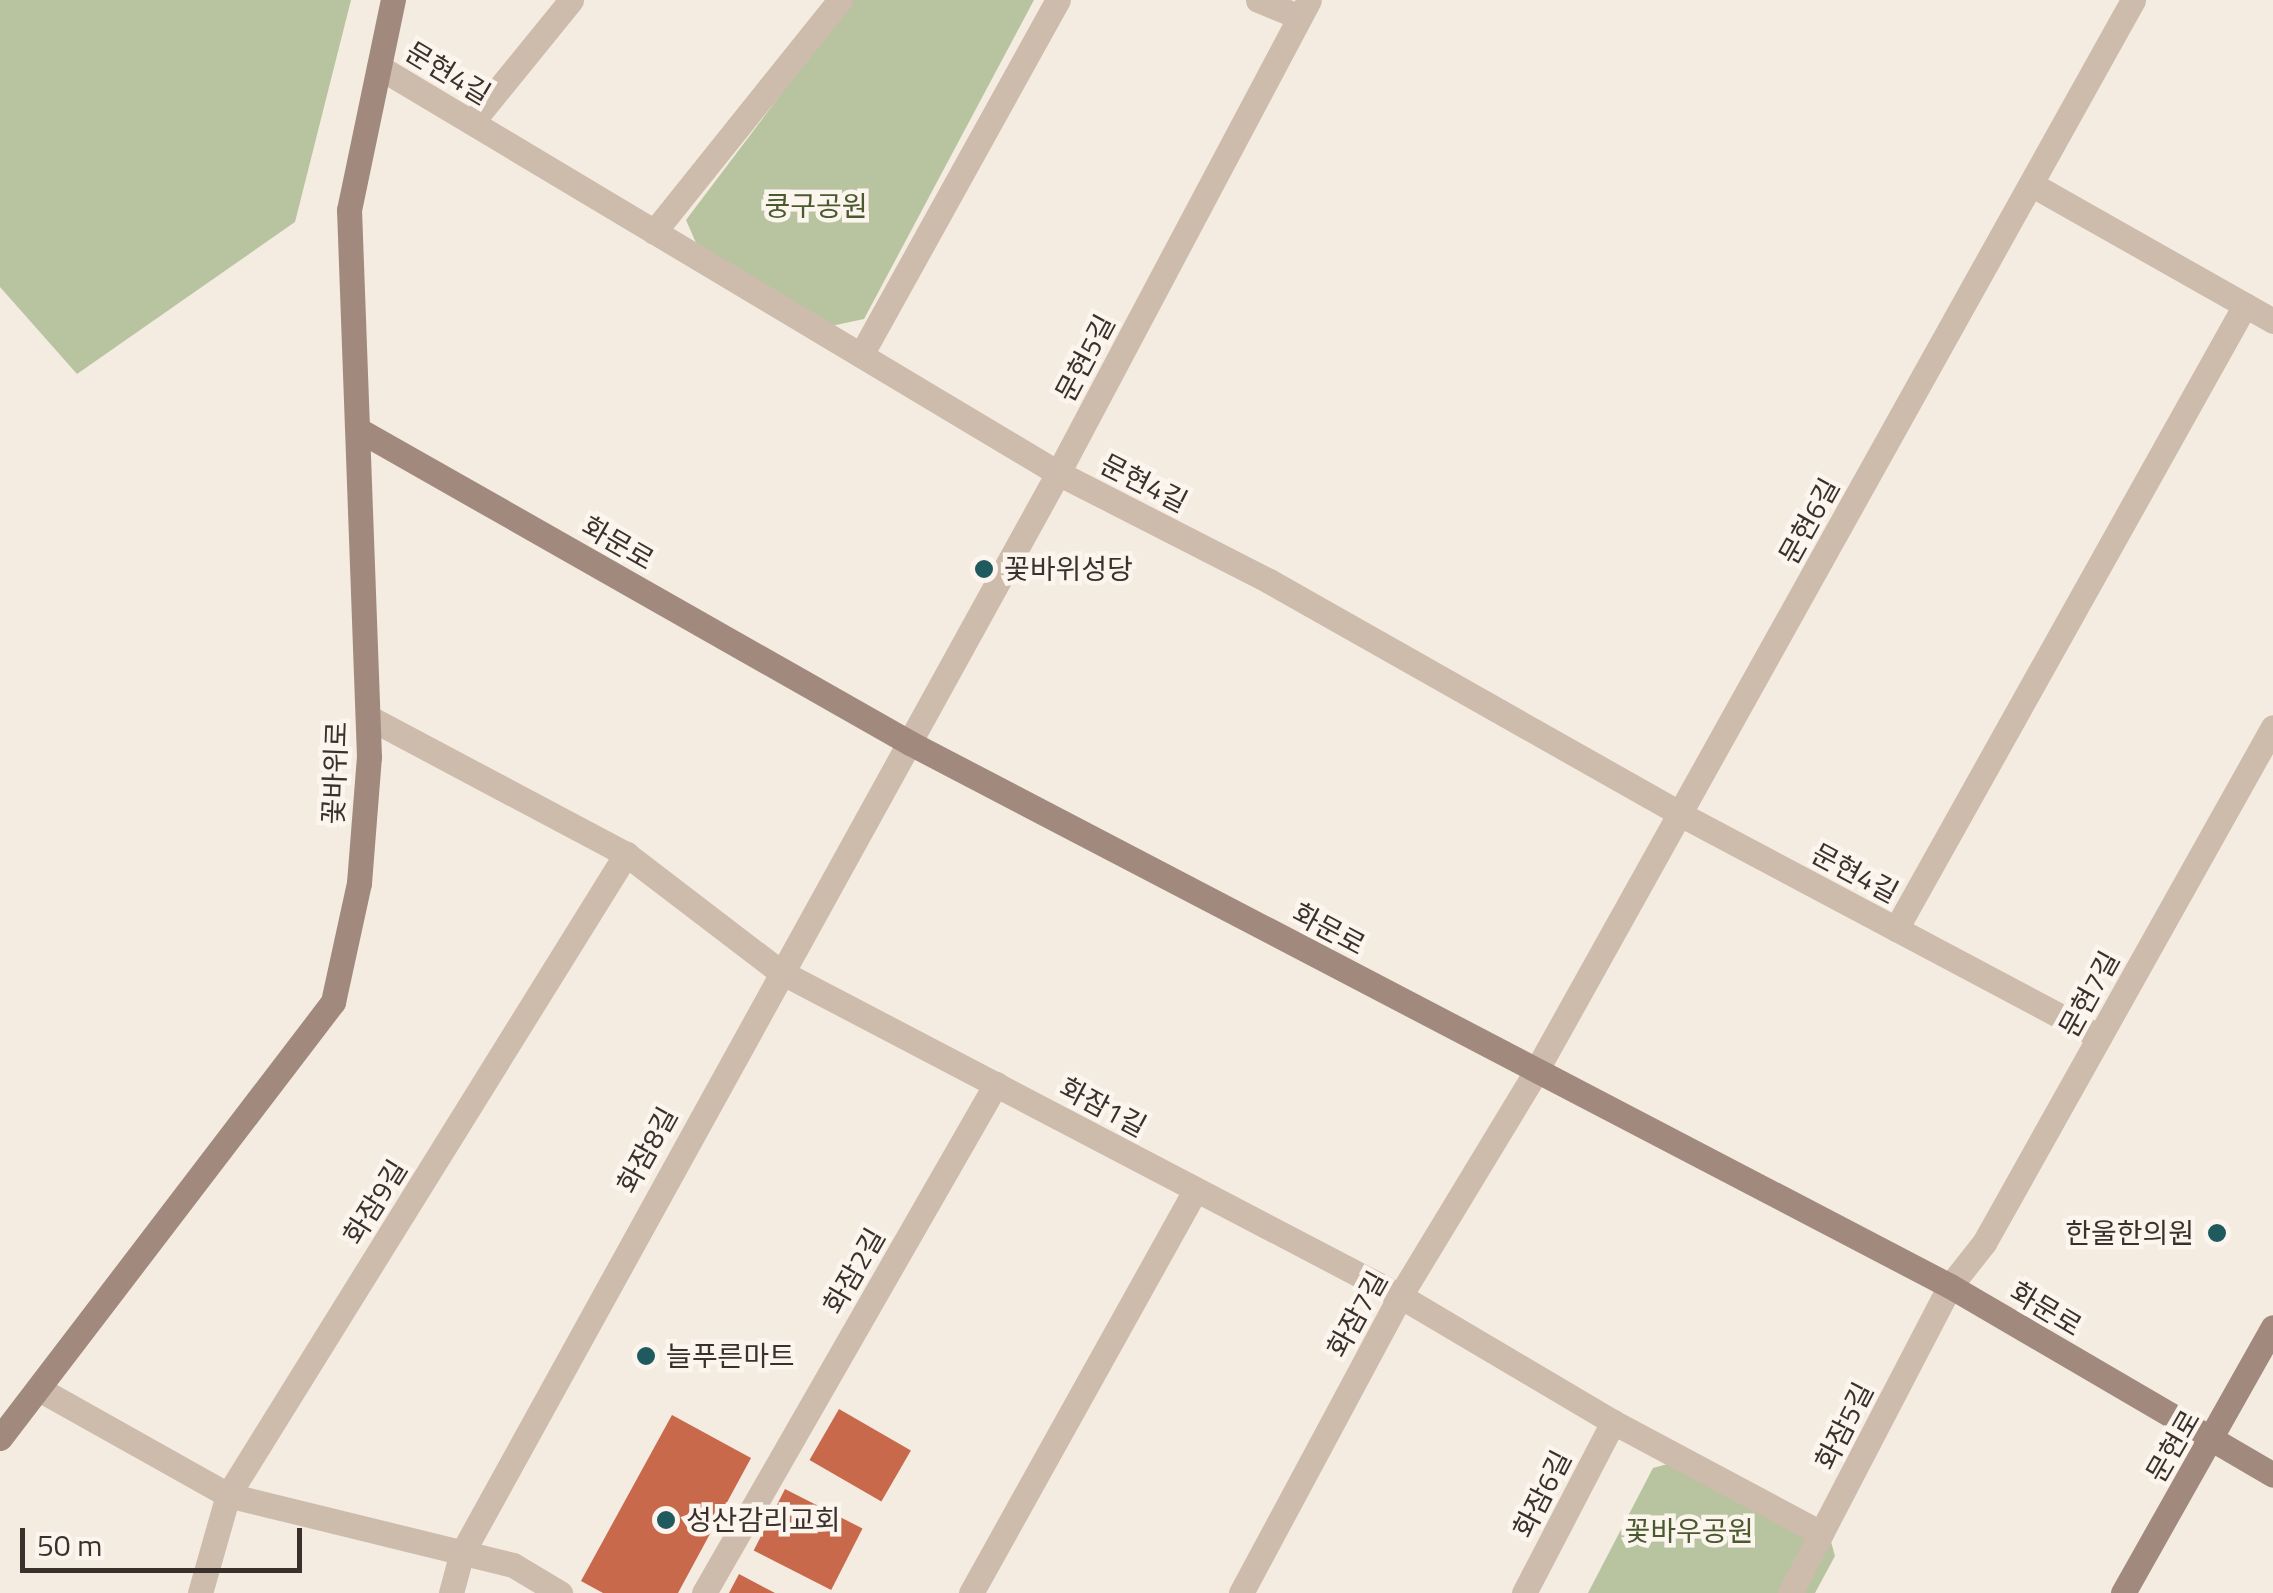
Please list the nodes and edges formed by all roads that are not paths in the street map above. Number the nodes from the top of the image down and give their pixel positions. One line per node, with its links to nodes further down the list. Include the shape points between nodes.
1 (392, 0): 8 (street, 꽃바위로)
2 (571, 0): 9 (street)
3 (840, 0): 11 (street)
4 (1058, 0): 14 (street)
5 (1258, 0): 7 (street)
6 (2133, 0): 10 (street, 문현6길)
7 (1305, 9): 16 (street, 문현5길)
8 (378, 67): 9 (street, 문현4길); 15 (street, 꽃바위로, via 349,210)
9 (472, 122): 11 (street, 문현4길)
10 (2031, 184): 12 (street); 22 (street, 문현6길)
11 (654, 232): 14 (street, 문현4길)
12 (2244, 305): 13 (street); 24 (street, 문현4길)
13 (2273, 321)
14 (861, 355): 16 (street, 문현4길)
15 (359, 430): 17 (street, 꽃바위로); 19 (street, 화문로)
16 (1058, 473): 19 (street, 문현5길); 22 (street, 문현4길, via 1269,581)
17 (368, 718): 23 (street, 화잠1길); 33 (street, 꽃바위로, via 359,883 333,1002)
18 (2273, 727): 20 (street, 문현7길)
19 (910, 742): 25 (street, 화잠8길); 27 (street, 화문로)
20 (2249, 771): 21 (street); 26 (street, 문현7길)
21 (2273, 784)
22 (1680, 814): 24 (street, 문현4길); 27 (street, 문현6길)
23 (626, 854): 25 (street, 화잠1길); 38 (street, 화잠9길)
24 (1896, 929): 26 (street, 문현4길)
25 (779, 971): 28 (street, 화잠1길); 40 (street, 화잠8길)
26 (2099, 1037): 30 (street, 문현7길, via 1984,1243)
27 (1536, 1071): 30 (street, 화문로); 31 (street, 화잠7길)
28 (996, 1084): 29 (street, 화잠1길); 44 (street, 화잠2길)
29 (1196, 1190): 31 (street, 화잠1길); 45 (street)
30 (1950, 1286): 36 (street, 화문로); 39 (street, 화잠5길)
31 (1400, 1296): 34 (street, 화잠1길); 46 (street, 화잠7길)
32 (2273, 1327): 36 (street, 문현로)
33 (39, 1389): 35 (street, 꽃바위로); 38 (street)
34 (1613, 1422): 39 (street, 화잠1길); 47 (street, 화잠6길)
35 (0, 1438)
36 (2210, 1442): 37 (street, 화문로); 49 (street, 문현로)
37 (2273, 1476)
38 (228, 1495): 40 (street); 41 (street, 화잠9길)
39 (1822, 1533): 48 (street, 화잠5길)
40 (461, 1555): 42 (street, 화잠8길); 43 (street, via 513,1565)
41 (200, 1593)
42 (451, 1593)
43 (560, 1593)
44 (704, 1593)
45 (972, 1593)
46 (1241, 1593)
47 (1524, 1593)
48 (1790, 1593)
49 (2123, 1593)

